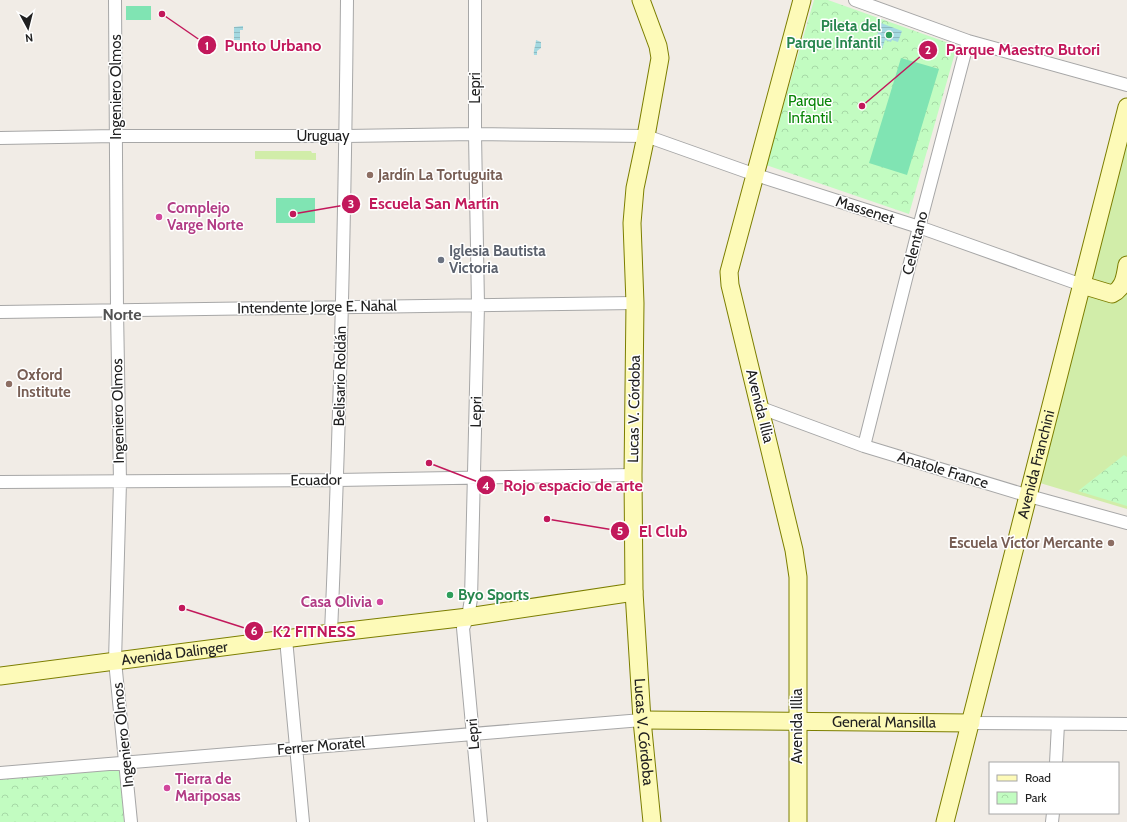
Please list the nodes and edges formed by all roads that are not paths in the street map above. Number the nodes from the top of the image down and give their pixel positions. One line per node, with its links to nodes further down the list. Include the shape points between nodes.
1 (115, 0): 11 (street, Ingeniero Olmos)
2 (347, 0): 12 (street, Belisario Roldán)
3 (475, 0): 10 (street, Lepri)
4 (641, 0): 13 (street, Lucas V. Córdoba, via 660,58)
5 (802, 0): 15 (street, Avenida Illia)
6 (855, 0): 7 (street)
7 (968, 41): 8 (street); 16 (street, Celentano)
8 (1127, 85)
9 (1127, 107): 18 (street, Avenida Franchini)
10 (475, 134): 12 (street, Uruguay); 13 (street, Uruguay); 20 (street, Lepri)
11 (116, 136): 12 (street, Uruguay); 14 (street, Uruguay); 22 (street, Ingeniero Olmos)
12 (346, 136): 21 (street, Belisario Roldán)
13 (646, 136): 15 (street, Massenet); 19 (street, Lucas V. Córdoba, via 635,188 632,223)
14 (0, 138)
15 (756, 175): 16 (street, Massenet); 24 (street, Avenida Illia, via 729,272 730,285)
16 (919, 227): 18 (street, Massenet); 25 (street, Celentano)
17 (1127, 265): 18 (street, via 1120,290 1112,294)
18 (1082, 285): 31 (street, Avenida Franchini)
19 (635, 303): 20 (street, Intendente Jorge E. Nahal); 26 (street, Lucas V. Córdoba)
20 (478, 305): 21 (street, Intendente Jorge E. Nahal); 27 (street, Lepri)
21 (341, 307): 22 (street, Intendente Jorge E. Nahal); 28 (street, Belisario Roldán)
22 (117, 310): 23 (street, Intendente Jorge E. Nahal); 30 (street, Ingeniero Olmos)
23 (0, 312)
24 (761, 408): 25 (street, Anatole France); 40 (street, Avenida Illia, via 798,577)
25 (864, 446): 31 (street, Anatole France)
26 (633, 476): 27 (street, Ecuador); 33 (street, Lucas V. Córdoba)
27 (474, 478): 28 (street, Ecuador); 34 (street, Lepri, via 471,599)
28 (337, 480): 30 (street, Ecuador); 35 (street, Belisario Roldán)
29 (0, 482): 30 (street, Ecuador)
30 (120, 482): 37 (street, Ingeniero Olmos)
31 (1029, 496): 32 (street, Anatole France); 41 (street, Avenida Franchini)
32 (1127, 522)
33 (634, 592): 34 (street, Avenida Dalinger); 39 (street, Lucas V. Córdoba)
34 (468, 616): 35 (street, Avenida Dalinger); 44 (street, Lepri, via 463,628)
35 (331, 633): 36 (street, Avenida Dalinger)
36 (286, 639): 37 (street, Avenida Dalinger); 45 (street)
37 (115, 661): 38 (street, Avenida Dalinger); 47 (street, Ingeniero Olmos)
38 (0, 676)
39 (642, 720): 40 (street, General Mansilla); 44 (street, Ferrer Moratel); 52 (street, Lucas V. Córdoba)
40 (797, 721): 41 (street, General Mansilla); 53 (street, Avenida Illia)
41 (971, 723): 42 (street, General Mansilla); 54 (street, Avenida Franchini)
42 (1058, 724): 43 (street, General Mansilla); 46 (street)
43 (1127, 724)
44 (472, 733): 45 (street, Ferrer Moratel); 51 (street, Lepri)
45 (296, 748): 47 (street, Ferrer Moratel); 50 (street)
46 (1056, 762)
47 (126, 763): 48 (street, Ferrer Moratel); 49 (street, Ingeniero Olmos)
48 (0, 773)
49 (131, 822)
50 (303, 822)
51 (481, 822)
52 (652, 822)
53 (798, 822)
54 (945, 822)

